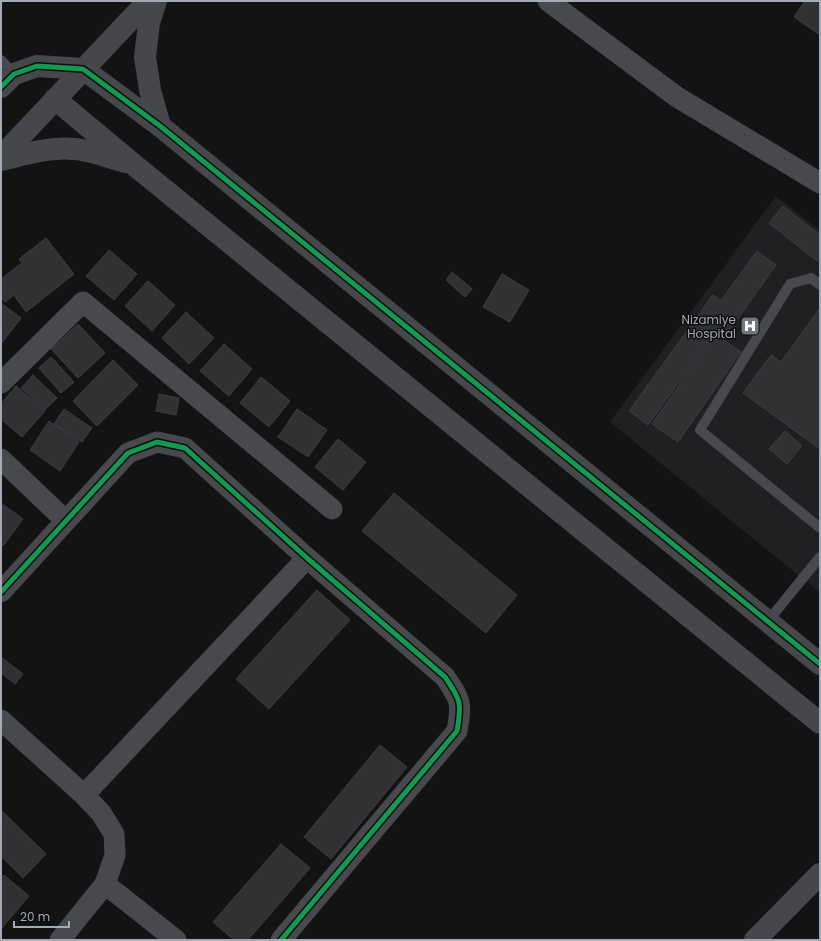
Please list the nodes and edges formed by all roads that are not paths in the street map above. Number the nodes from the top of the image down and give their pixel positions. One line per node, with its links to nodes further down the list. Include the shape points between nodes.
1 (148, 1): 4 (street)
2 (156, 1): 7 (street, via 149,23 145,57 150,90)
3 (548, 1): 10 (street, via 678,97)
4 (83, 69): 5 (street, via 38,66); 6 (street); 7 (street)
5 (5, 74)
6 (56, 99): 8 (street); 9 (street)
7 (160, 126): 20 (street)
8 (1, 158): 9 (street, via 73,148)
9 (133, 164): 22 (street)
10 (820, 183)
11 (820, 285): 16 (lane, via 811,278 790,284 700,430)
12 (1, 382): 14 (street, via 82,302)
13 (1, 459): 15 (street)
14 (332, 509)
15 (66, 520): 18 (street, via 128,453 157,442 185,448); 19 (street)
16 (820, 528)
17 (820, 557): 20 (lane)
18 (307, 558): 26 (street); 31 (street, via 445,677 456,693 461,709 457,731)
19 (1, 592)
20 (768, 621): 21 (street)
21 (820, 664)
22 (802, 708): 24 (street); 25 (street)
23 (1, 720): 26 (street)
24 (820, 723)
25 (820, 739)
26 (84, 795): 28 (street, via 102,813 114,834 115,855)
27 (820, 874): 32 (street)
28 (105, 884): 29 (street); 30 (street)
29 (60, 940)
30 (176, 940)
31 (281, 940)
32 (755, 940)

